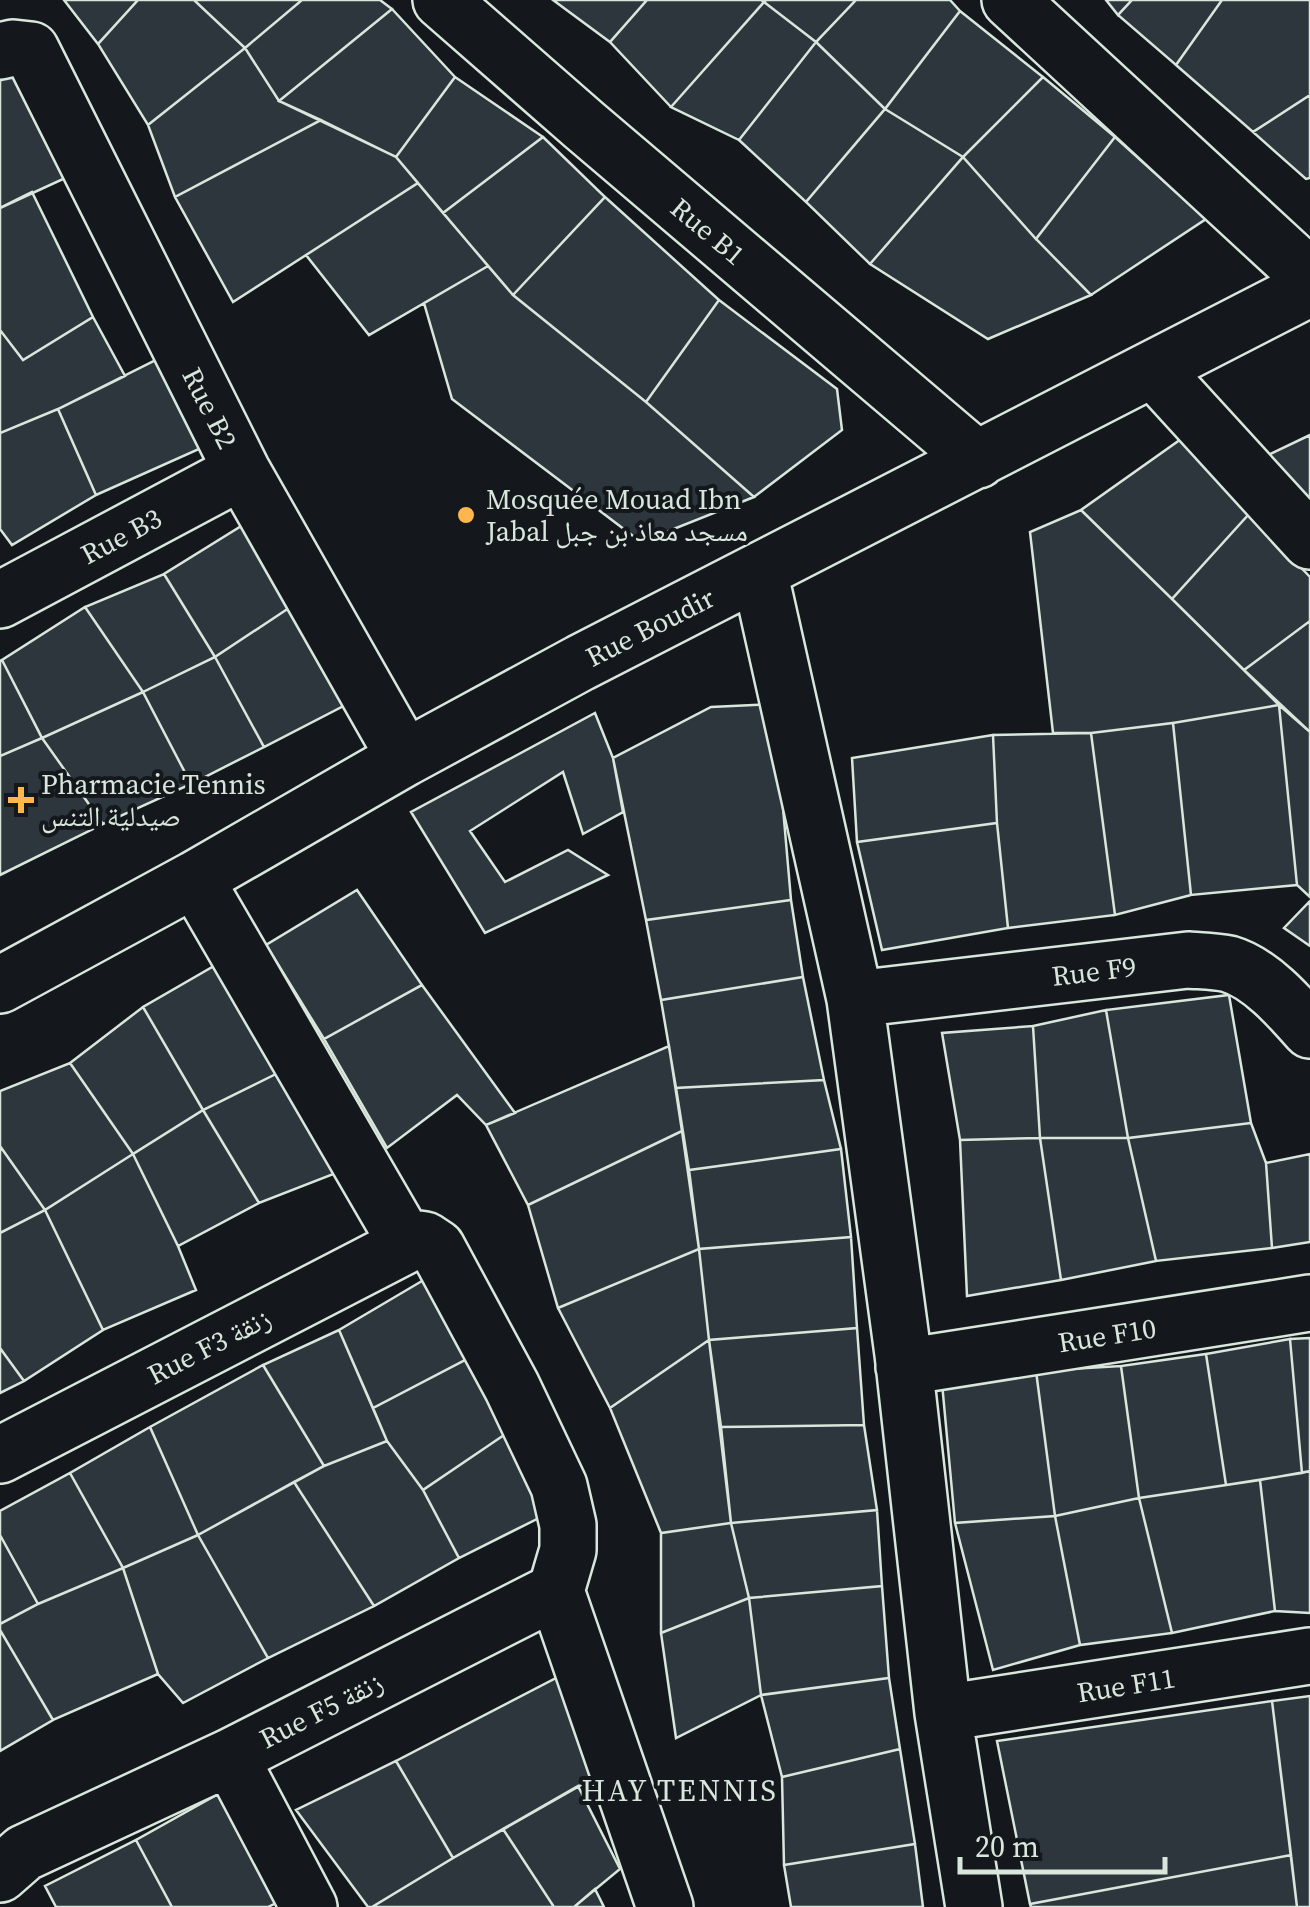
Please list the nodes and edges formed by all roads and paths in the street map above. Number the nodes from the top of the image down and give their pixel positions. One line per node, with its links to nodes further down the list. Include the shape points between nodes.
1 (441, 0): 7 (street, Rue B1)
2 (1010, 0): 4 (street)
3 (16, 50): 8 (street, Rue B2)
4 (1310, 276)
5 (1310, 288): 6 (street, Rue Boudir)
6 (1153, 369): 7 (street, Rue Boudir); 9 (street)
7 (978, 460): 10 (street, Rue Boudir)
8 (242, 471): 11 (street, Rue B3); 12 (street, Rue B2)
9 (1310, 541)
10 (759, 571): 12 (street, Rue Boudir); 15 (street)
11 (0, 600)
12 (405, 758): 13 (street, Rue Boudir)
13 (195, 880): 14 (street, Rue Boudir); 17 (street)
14 (0, 985)
15 (855, 998): 16 (street, Rue F9, via 1188,960 1230,964 1284,1001); 19 (street)
16 (1310, 1030)
17 (412, 1241): 20 (street, Rue F3 زنقة); 21 (street, via 437,1248 558,1486 568,1550)
18 (1310, 1304): 19 (street, Rue F10)
19 (904, 1367): 23 (street)
20 (0, 1454)
21 (556, 1591): 24 (street, Rue F5 زنقة); 27 (street)
22 (1310, 1656): 23 (street, Rue F11)
23 (943, 1714): 28 (street)
24 (230, 1756): 25 (street, Rue F5 زنقة); 26 (street)
25 (12, 1863)
26 (308, 1907)
27 (664, 1907)
28 (974, 1907)

